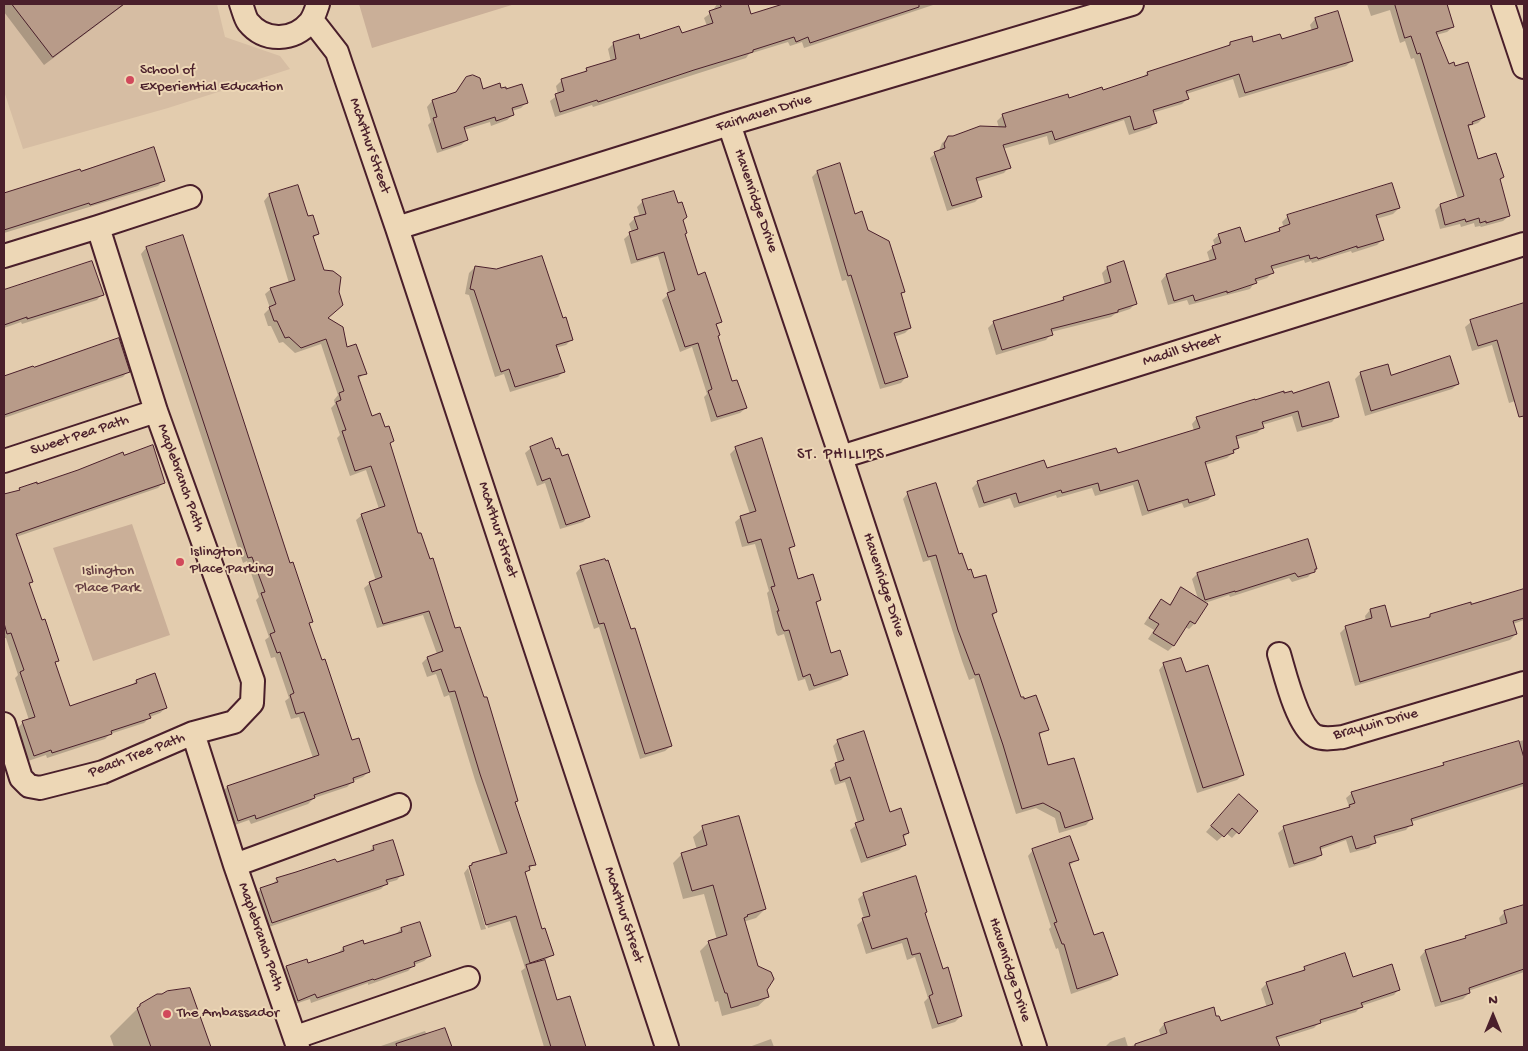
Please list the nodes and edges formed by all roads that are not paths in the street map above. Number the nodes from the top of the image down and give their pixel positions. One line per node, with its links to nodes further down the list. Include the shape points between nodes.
1 (241, 4): 4 (street, McArthur Street, via 248,22 262,34 280,38 298,33)
2 (1132, 4): 6 (street, Fairhaven Drive)
3 (1503, 4): 5 (street)
4 (315, 12): 9 (street, McArthur Street, via 337,52)
5 (1524, 67)
6 (729, 124): 9 (street, Fairhaven Drive); 13 (street, Havenridge Drive)
7 (190, 196): 8 (street)
8 (98, 227): 11 (street); 12 (street, Maplebranch Path)
9 (397, 228): 23 (street, McArthur Street)
10 (1524, 244): 13 (street, Madill Street)
11 (4, 256)
12 (156, 411): 14 (street, Sweet Pea Path); 18 (street, Maplebranch Path, via 253,681 252,704 234,722)
13 (841, 457): 24 (street, Havenridge Drive)
14 (4, 461)
15 (1279, 654): 16 (street, Braywin Drive, via 1299,717 1316,736 1327,738 1342,737)
16 (1524, 683)
17 (4, 724): 18 (street, Peach Tree Path, via 21,778 29,786 40,788 102,772)
18 (194, 733): 20 (street, Maplebranch Path)
19 (399, 805): 20 (street, Maplebranch Path)
20 (235, 865): 22 (street, Maplebranch Path)
21 (468, 978): 22 (street, Maplebranch Path)
22 (297, 1042)
23 (666, 1047)
24 (1034, 1047)

